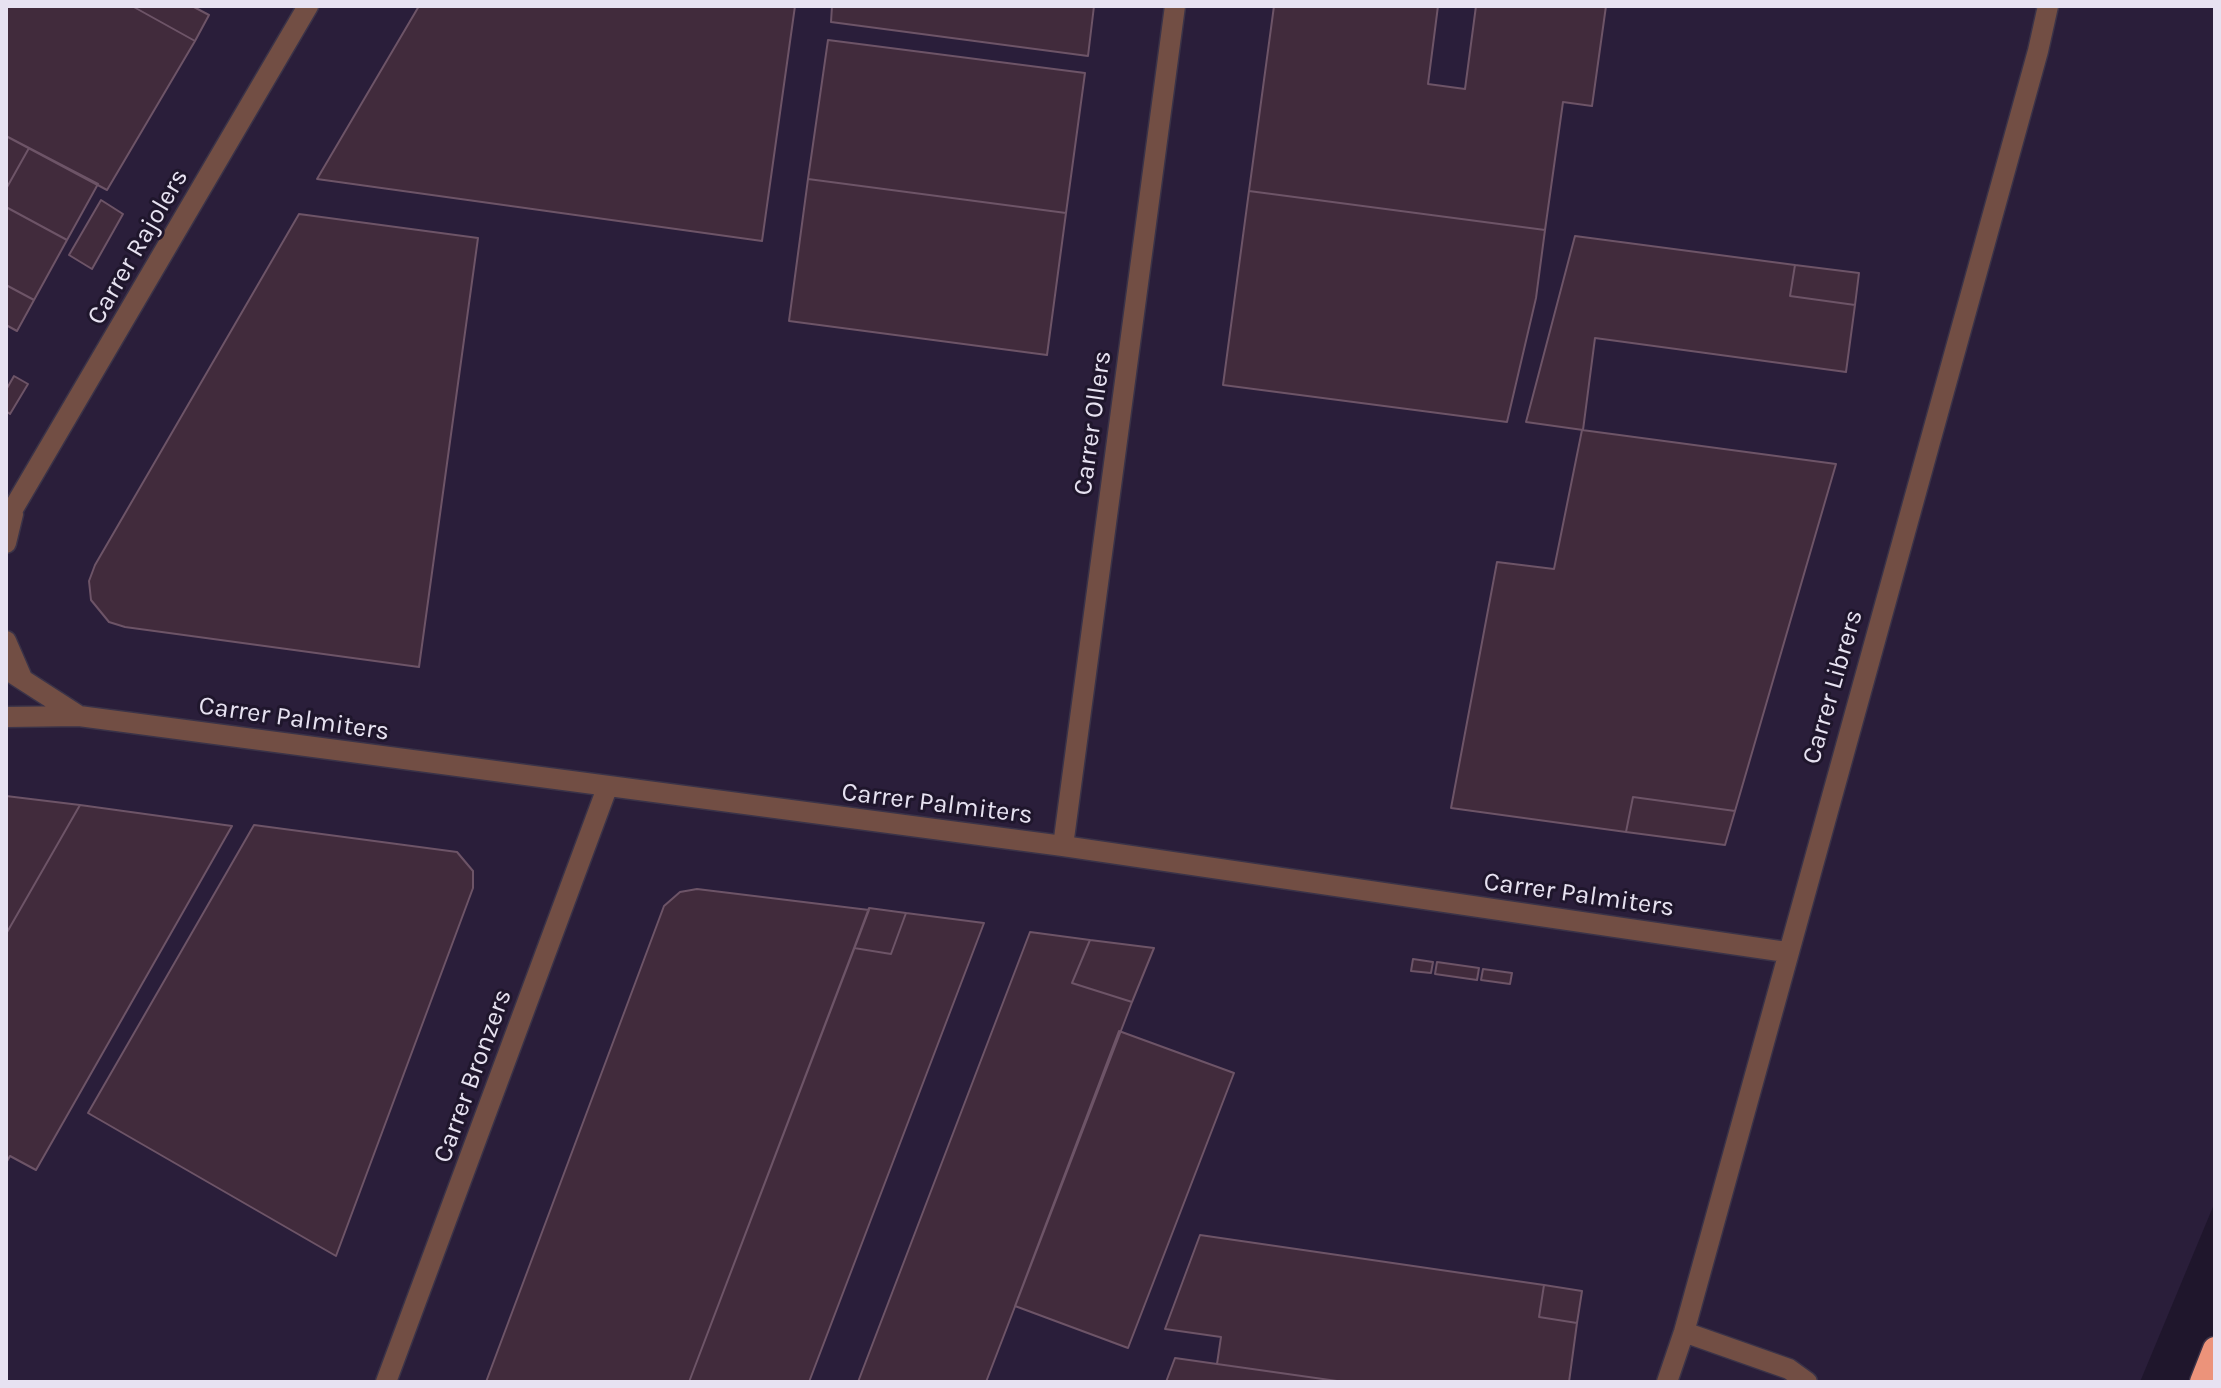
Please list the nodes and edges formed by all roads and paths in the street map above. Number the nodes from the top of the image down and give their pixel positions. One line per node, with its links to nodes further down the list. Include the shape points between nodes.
1 (308, 6): 4 (street, Carrer Rajolers)
2 (1175, 6): 11 (street, Carrer Ollers)
3 (2048, 6): 12 (street, Carrer Librers)
4 (9, 517): 5 (street, Carrer Rajolers)
5 (6, 543)
6 (6, 641): 7 (street, Carrer Palmiters)
7 (14, 674): 8 (street, Carrer Palmiters)
8 (79, 716): 9 (street, Carrer Palmiters); 10 (street, Carrer Palmiters)
9 (6, 717)
10 (607, 788): 11 (street, Carrer Palmiters); 15 (street, Carrer Bronzers)
11 (1063, 846): 12 (street, Carrer Palmiters)
12 (1786, 952): 13 (street, Carrer Librers)
13 (1684, 1332): 16 (street, Carrer Librers); 17 (street, via 1789,1369)
14 (2215, 1349): 18 (highway)
15 (386, 1382)
16 (1667, 1382)
17 (1807, 1382)
18 (2202, 1382)

